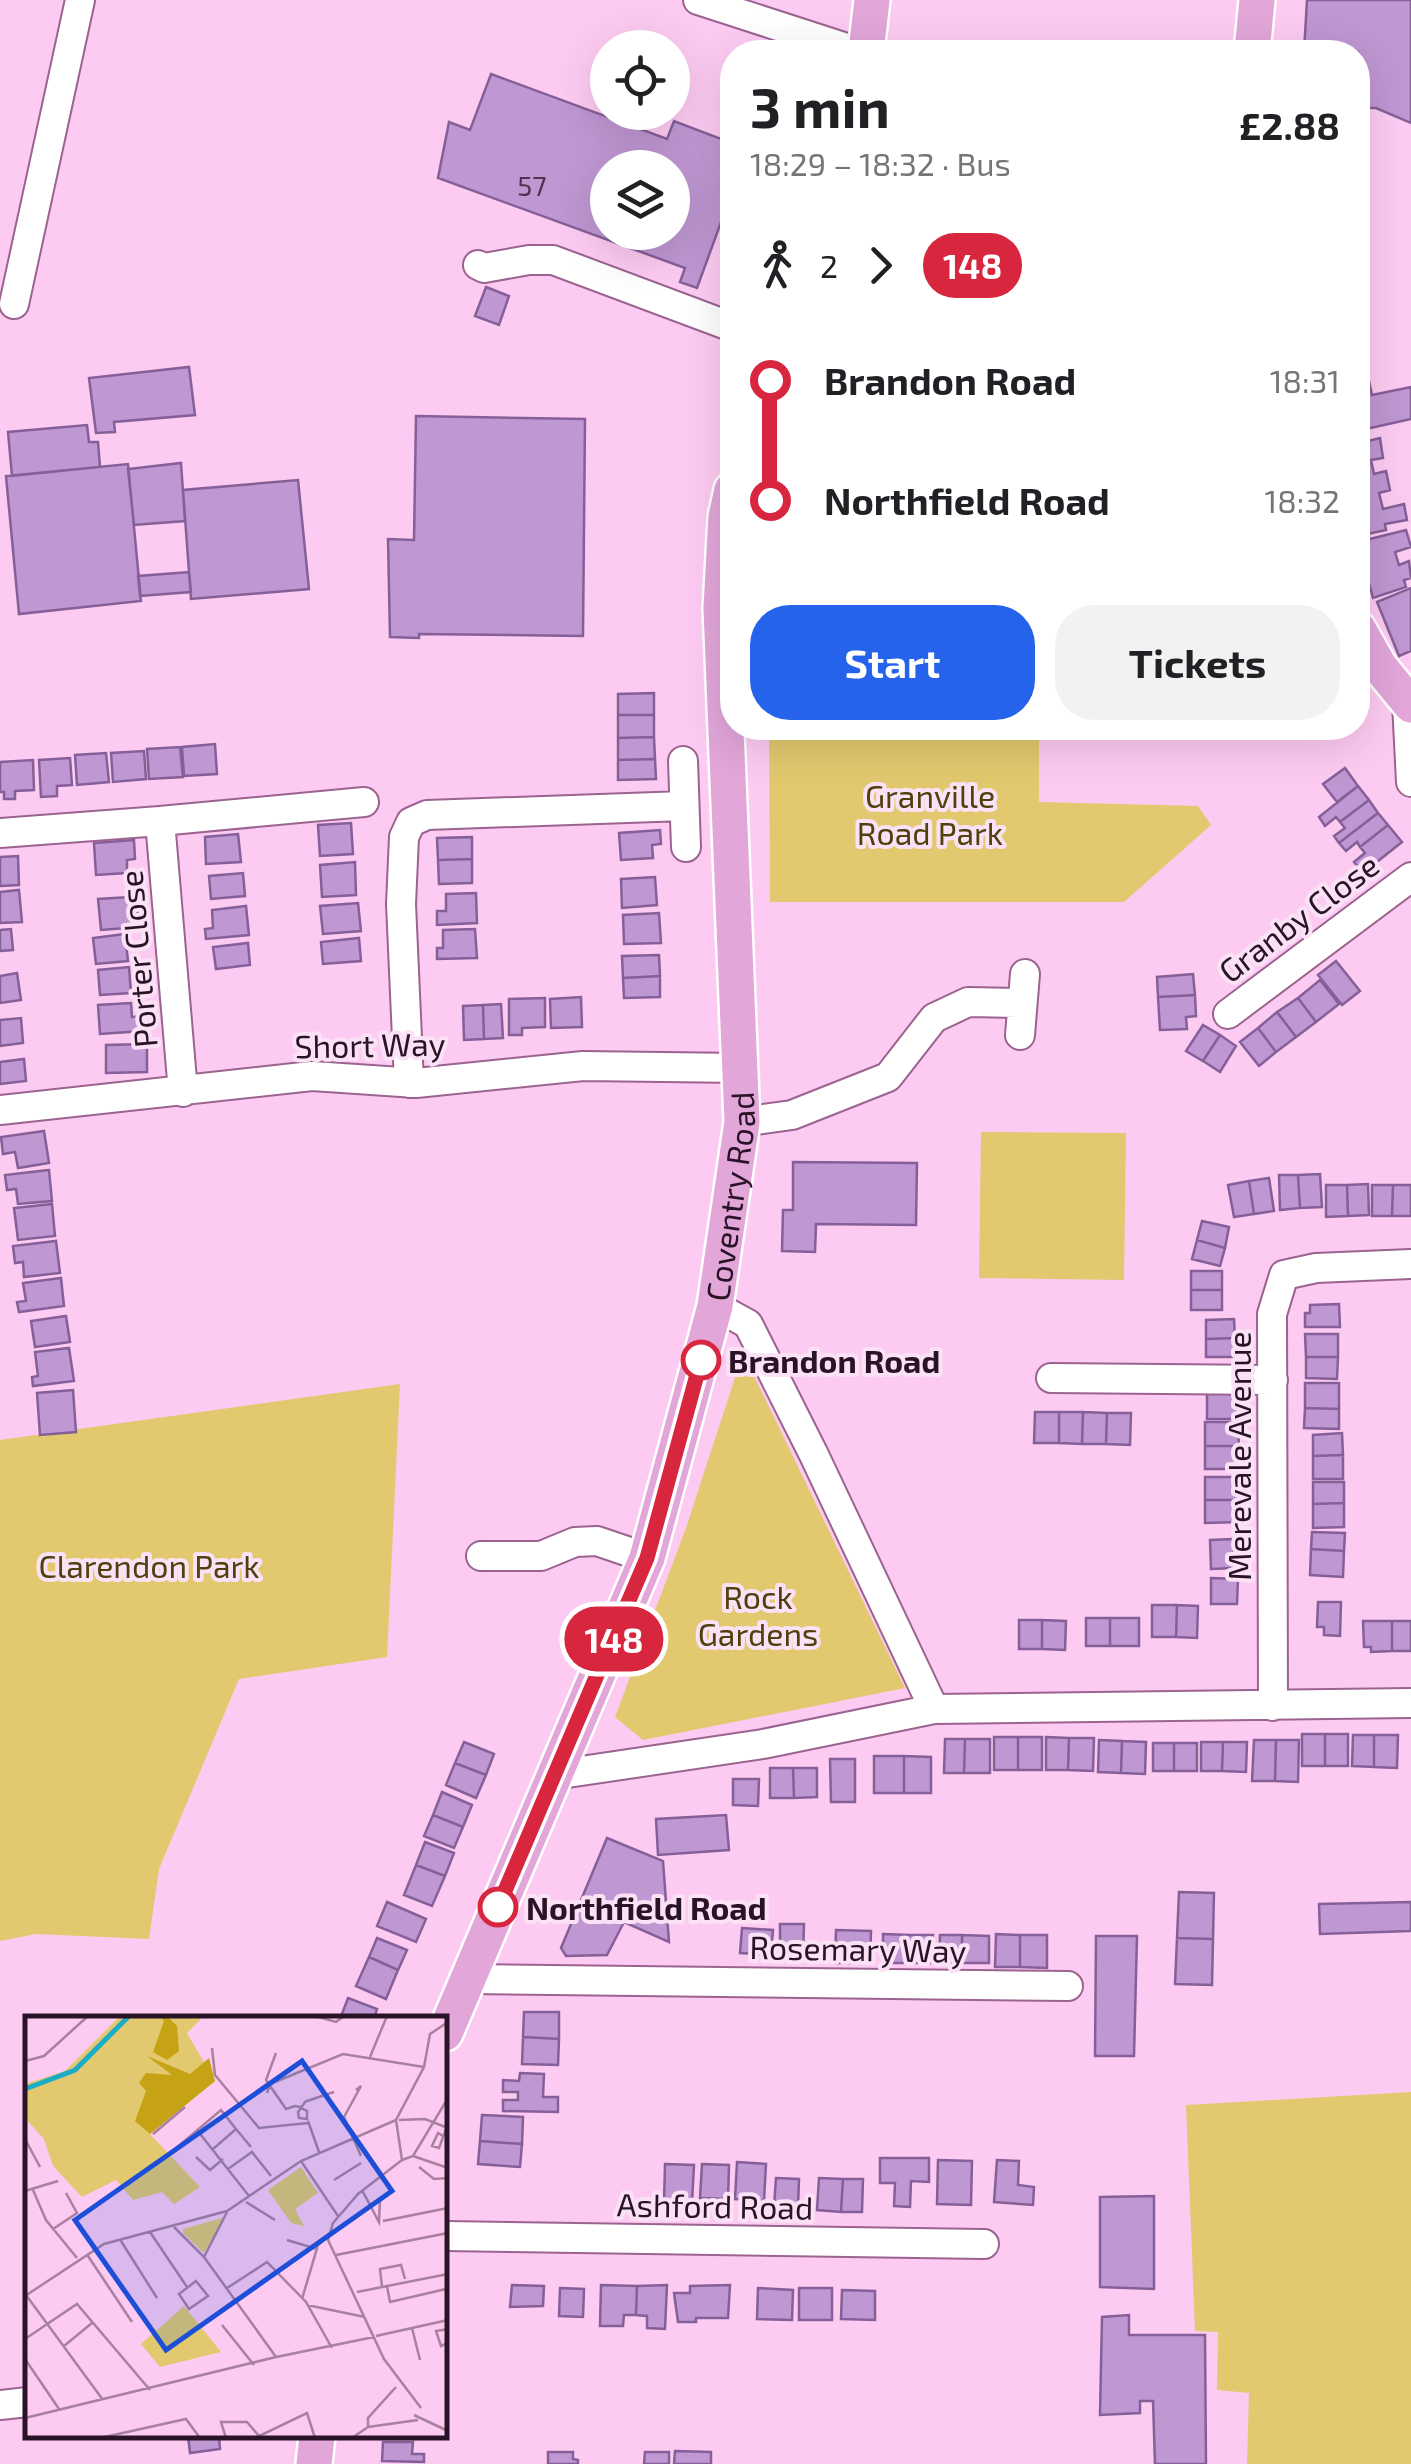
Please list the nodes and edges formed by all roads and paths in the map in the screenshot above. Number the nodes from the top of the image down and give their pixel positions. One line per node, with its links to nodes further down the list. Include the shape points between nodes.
1 (80, 0): 9 (street)
2 (698, 0): 5 (street)
3 (872, 0): 6 (main road)
4 (1257, 0): 7 (main road)
5 (821, 40)
6 (867, 40)
7 (1253, 40)
8 (481, 270): 10 (street, via 553,260)
9 (14, 304)
10 (720, 323)
11 (1370, 647): 12 (main road)
12 (1409, 704): 15 (street)
13 (726, 740): 26 (main road, Coventry Road)
14 (683, 762): 17 (street)
15 (1411, 782)
16 (364, 802): 18 (street, Porter Close)
17 (684, 806): 20 (street); 27 (street, via 427,815 411,822 404,837 401,904)
18 (160, 821): 19 (street, Porter Close); 28 (street, Porter Close)
19 (0, 833)
20 (686, 846)
21 (1411, 878): 24 (street, Granby Close)
22 (1025, 974): 23 (street)
23 (1021, 1002): 25 (street); 30 (street, via 968,1002 934,1018 888,1077 792,1115)
24 (1228, 1014)
25 (1020, 1034)
26 (742, 1068): 27 (street, Short Way, via 583,1066); 30 (main road, Coventry Road)
27 (409, 1083): 28 (street, Short Way, via 312,1076)
28 (183, 1092): 29 (street, Short Way)
29 (0, 1110)
30 (742, 1122): 32 (main road, Coventry Road)
31 (1411, 1264): 34 (street, Merevale Avenue, via 1284,1275 1272,1314)
32 (716, 1306): 36 (main road, Coventry Road); 39 (street, via 748,1324)
33 (1050, 1378): 34 (street)
34 (1273, 1380): 38 (street, Merevale Avenue)
35 (482, 1556): 36 (street, via 541,1556 597,1541)
36 (647, 1558): 40 (main road, Coventry Road)
37 (1411, 1703): 38 (street)
38 (1273, 1706): 39 (street)
39 (934, 1709): 40 (street, via 744,1748)
40 (554, 1776): 41 (main road, Coventry Road)
41 (467, 1979): 42 (street, Rosemary Way); 43 (main road, Coventry Road)
42 (1068, 1986)
43 (448, 2026)
44 (448, 2236): 45 (street, Ashford Road)
45 (984, 2244)
46 (25, 2402): 47 (street)
47 (0, 2405)
48 (317, 2439): 49 (main road)
49 (314, 2464)

